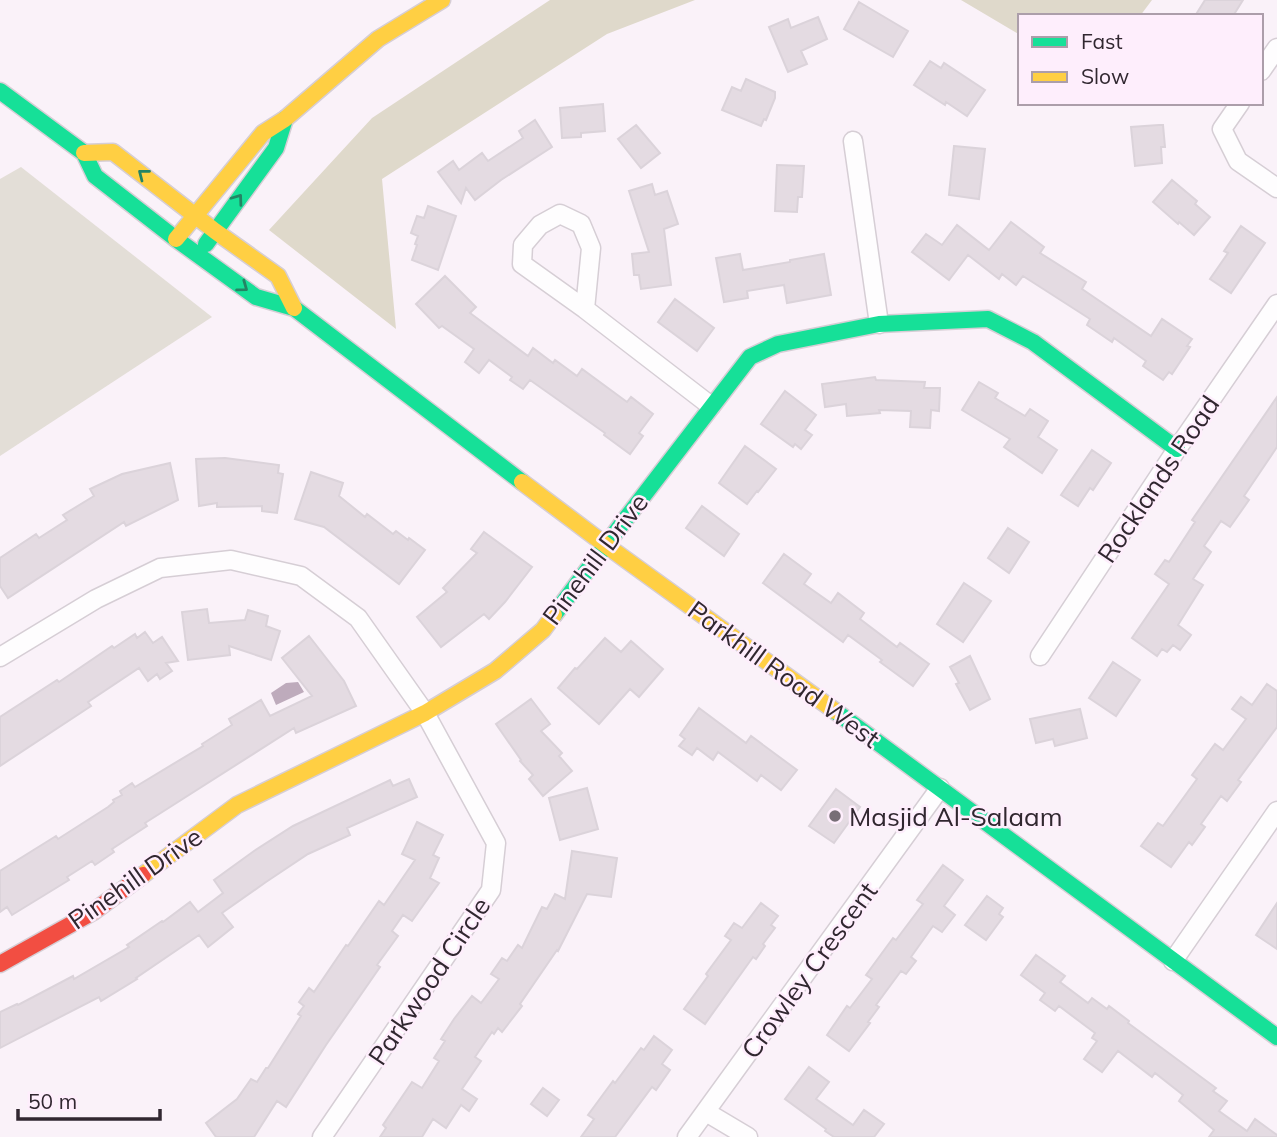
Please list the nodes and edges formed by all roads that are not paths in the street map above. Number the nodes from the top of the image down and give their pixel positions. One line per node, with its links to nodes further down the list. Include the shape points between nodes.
1 (442, 0): 6 (main road, via 378,39)
2 (1277, 48): 3 (street)
3 (1263, 68)
4 (0, 91): 8 (main road, Parkhill Road West)
5 (1239, 105): 9 (street, via 1222,129 1238,161)
6 (285, 119): 10 (main road, via 263,133); 11 (main road, one-way to 6, via 276,148)
7 (853, 141): 17 (street)
8 (84, 153): 10 (main road, Parkhill Road West, one-way to 8, via 113,152); 12 (main road, Parkhill Road West, via 95,176)
9 (1277, 188)
10 (195, 215): 11 (main road, Parkhill Road West); 12 (main road)
11 (215, 231): 13 (main road); 15 (main road, Parkhill Road West, via 278,275)
12 (176, 239): 13 (main road, Parkhill Road West)
13 (198, 254): 15 (main road, Parkhill Road West, one-way to 15, via 256,297)
14 (1277, 304): 19 (street, Rocklands Road)
15 (294, 308): 20 (main road, Parkhill Road West)
16 (584, 309): 16 (street, via 591,248 581,224 560,214 540,225 523,245 522,264); 18 (street)
17 (879, 324): 18 (main road, Pinehill Drive, via 778,344 750,357); 19 (main road, Pinehill Drive, via 988,319 1033,342)
18 (711, 406): 20 (main road, Pinehill Drive)
19 (1177, 449): 21 (street, Rocklands Road)
20 (607, 546): 23 (main road, Pinehill Drive, via 543,630 495,671); 24 (main road, Parkhill Road West)
21 (1040, 656)
22 (0, 657): 23 (street, Parkwood Circle, via 96,599 160,568 231,560 301,576 358,618)
23 (425, 713): 27 (main road, Pinehill Drive, via 237,805 93,912); 30 (street, Parkwood Circle, via 496,843 491,890)
24 (940, 788): 26 (main road, Parkhill Road West); 29 (street, Crowley Crescent)
25 (1277, 811): 26 (street)
26 (1173, 961): 28 (main road, Parkhill Road West)
27 (0, 964)
28 (1277, 1037)
29 (706, 1112): 31 (street, Crowley Crescent); 32 (street)
30 (322, 1137)
31 (687, 1137)
32 (748, 1137)

